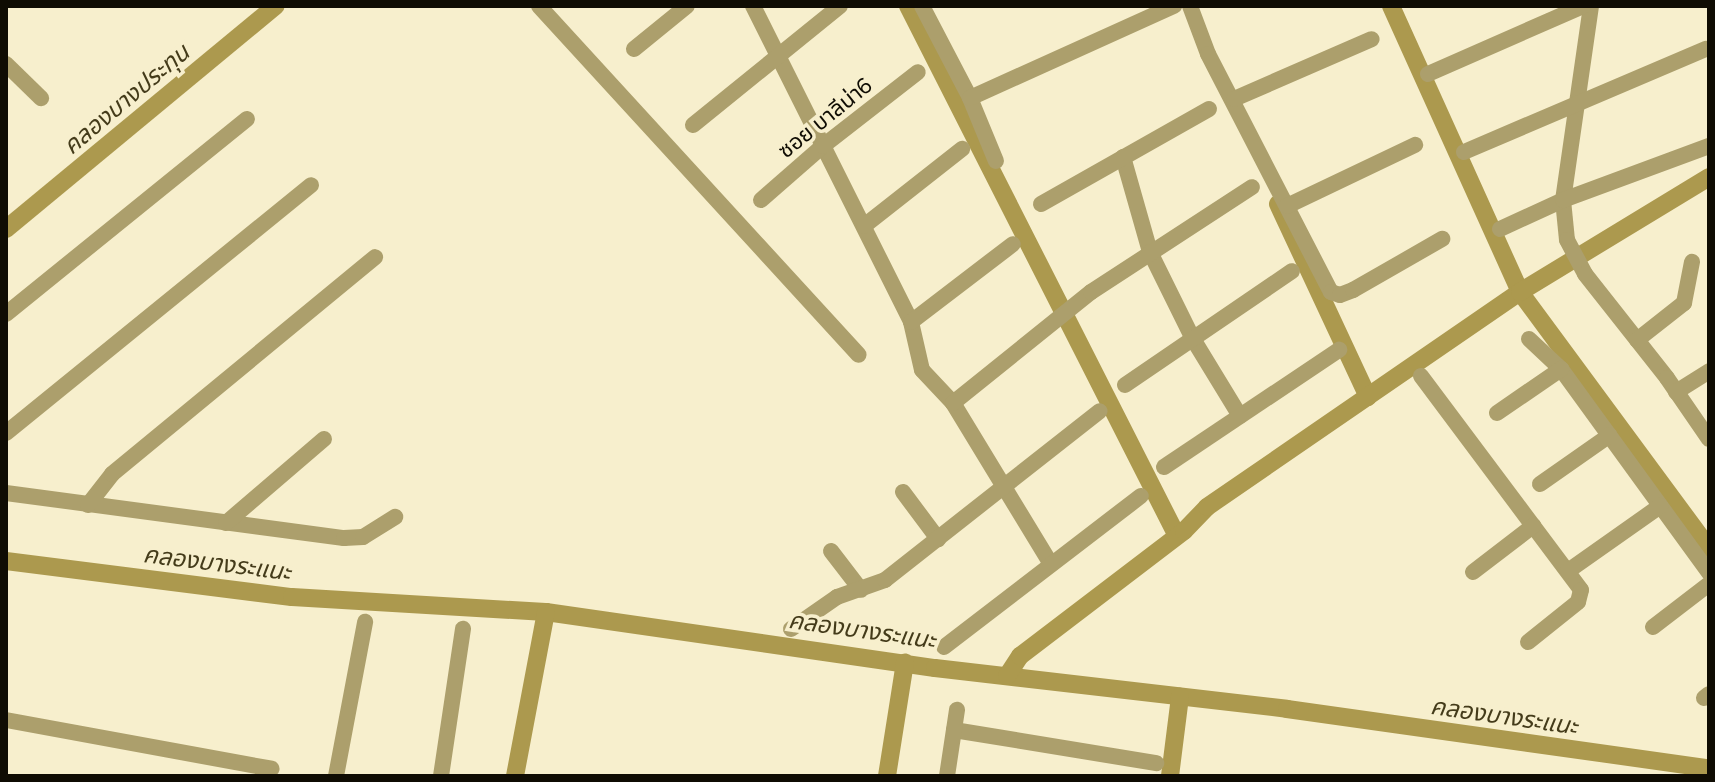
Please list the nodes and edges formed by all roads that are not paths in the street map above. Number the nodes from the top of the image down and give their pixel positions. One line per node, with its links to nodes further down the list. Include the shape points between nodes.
1 (539, 6): 51 (street)
2 (687, 6): 11 (street)
3 (753, 6): 13 (street)
4 (840, 6): 13 (street)
5 (922, 6): 18 (street)
6 (1174, 6): 18 (street)
7 (1190, 6): 19 (street, via 1208,54)
8 (1583, 6): 16 (street)
9 (1591, 6): 20 (street)
10 (1372, 39): 19 (street)
11 (634, 49)
12 (1706, 49): 20 (street)
13 (777, 55): 23 (street); 25 (street)
14 (6, 64): 17 (street)
15 (918, 72): 25 (street, ซอย บาลีน่า6)
16 (1428, 74)
17 (41, 98)
18 (970, 98): 30 (street)
19 (1234, 99): 36 (street)
20 (1574, 103): 28 (street); 34 (street)
21 (1209, 109): 29 (street)
22 (247, 119): 45 (street)
23 (693, 125)
24 (1415, 145): 36 (street)
25 (823, 146): 33 (street, ซอย บาลีน่า6); 37 (street)
26 (1709, 146): 34 (street)
27 (962, 149): 37 (street)
28 (1464, 152)
29 (1123, 157): 35 (street); 41 (street)
30 (996, 161)
31 (311, 185): 61 (street)
32 (1252, 187): 41 (street)
33 (761, 200)
34 (1563, 200): 38 (street); 49 (street, via 1564,230 1573,257)
35 (1041, 204)
36 (1287, 206): 39 (street, via 1321,277 1331,292 1340,295)
37 (864, 226): 46 (street)
38 (1500, 229)
39 (1442, 239)
40 (1013, 244): 46 (street)
41 (1150, 252): 47 (street); 57 (street, via 1091,292)
42 (375, 257): 71 (street, via 121,466)
43 (1692, 262): 49 (street, via 1684,303)
44 (1292, 271): 47 (street)
45 (6, 314)
46 (911, 322): 57 (street, via 922,370)
47 (1192, 338): 55 (street); 60 (street)
48 (1529, 339): 52 (street)
49 (1637, 340): 56 (street)
50 (1339, 350): 60 (street)
51 (859, 355)
52 (1561, 369): 59 (street); 62 (street)
53 (1709, 371): 56 (street)
54 (1421, 376): 75 (street)
55 (1125, 385)
56 (1676, 392): 64 (street)
57 (953, 403): 67 (street)
58 (1100, 411): 67 (street)
59 (1497, 413)
60 (1240, 416): 65 (street)
61 (6, 433)
62 (1610, 435): 66 (street); 72 (street)
63 (324, 439): 74 (street)
64 (1709, 439)
65 (1164, 467)
66 (1540, 484)
67 (1004, 487): 76 (street); 78 (street)
68 (903, 492): 76 (street)
69 (6, 493): 71 (street)
70 (1141, 496): 78 (street)
71 (88, 505): 74 (street)
72 (1660, 506): 79 (street); 81 (street)
73 (395, 517): 74 (street, via 356,539)
74 (226, 523)
75 (1533, 526): 79 (street); 80 (street)
76 (938, 539): 83 (street, via 885,580)
77 (831, 551): 83 (street)
78 (1051, 564): 89 (street)
79 (1568, 571): 88 (street, via 1581,590 1578,602)
80 (1473, 572)
81 (1709, 573)
82 (1709, 584): 85 (street)
83 (861, 590): 87 (street, via 826,603)
84 (365, 622): 95 (street)
85 (1653, 627)
86 (463, 629): 96 (street)
87 (791, 629)
88 (1528, 642)
89 (944, 647)
90 (957, 710): 92 (street)
91 (6, 720): 94 (street)
92 (954, 730): 93 (street); 97 (street)
93 (1156, 763)
94 (272, 769)
95 (336, 776)
96 (441, 776)
97 (947, 776)

